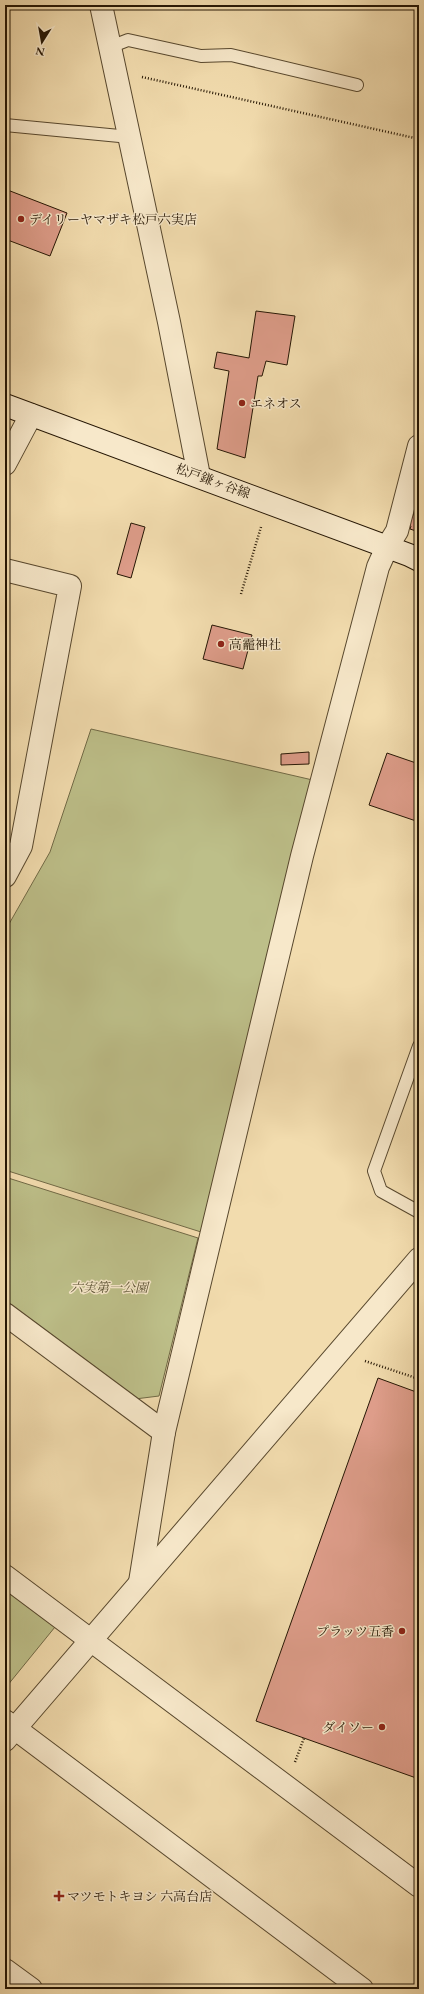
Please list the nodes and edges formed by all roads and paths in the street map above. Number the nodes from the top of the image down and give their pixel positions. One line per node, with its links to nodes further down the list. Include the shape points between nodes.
1 (102, 5): 2 (street)
2 (110, 47): 3 (street); 4 (lane, via 128,40 201,56 231,55)
3 (116, 71): 6 (street); 7 (path)
4 (357, 85)
5 (5, 124): 6 (lane)
6 (130, 137): 12 (street)
7 (419, 139)
8 (5, 405): 9 (street, 松戸鎌ヶ谷線)
9 (31, 415): 11 (street); 12 (street, 松戸鎌ヶ谷線)
10 (419, 446): 14 (street, via 397,532)
11 (5, 464)
12 (199, 476): 14 (street, 松戸鎌ヶ谷線)
13 (262, 525): 17 (path)
14 (387, 547): 15 (street, 松戸鎌ヶ谷線); 25 (street, via 378,567 302,856)
15 (419, 560)
16 (5, 570): 18 (street, via 70,586 21,846)
17 (241, 594)
18 (5, 876)
19 (419, 1046): 20 (lane, via 374,1171 381,1191)
20 (419, 1212)
21 (419, 1259): 27 (street)
22 (5, 1314): 25 (street)
23 (362, 1360): 24 (path)
24 (419, 1379)
25 (164, 1432): 27 (street)
26 (5, 1576): 28 (street)
27 (140, 1582): 28 (street)
28 (91, 1640): 29 (street); 32 (street)
29 (8, 1730): 35 (street)
30 (304, 1738): 31 (path)
31 (293, 1768)
32 (419, 1886)
33 (5, 1970): 34 (street)
34 (31, 1989)
35 (362, 1989)

